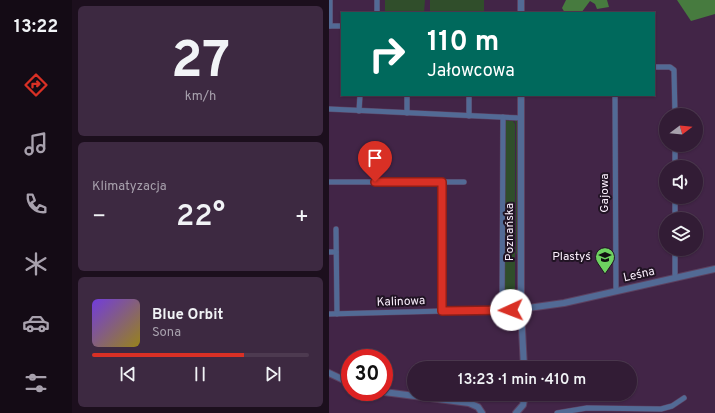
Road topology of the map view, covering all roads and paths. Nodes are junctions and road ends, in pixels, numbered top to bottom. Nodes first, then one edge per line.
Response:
1 (330, 0) edge
2 (377, 0) edge
3 (521, 0) edge
4 (377, 12) edge
5 (521, 12) edge
6 (329, 26) edge
7 (341, 26) edge
8 (655, 67) edge
9 (360, 96) edge
10 (407, 96) edge
11 (469, 96) edge
12 (521, 96) edge
13 (615, 96) edge
14 (675, 108) edge
15 (329, 109) edge
16 (359, 111) junction
17 (407, 113) junction
18 (469, 116) junction
19 (503, 117) junction
20 (521, 118) junction
21 (329, 182) edge
22 (442, 182) junction
23 (464, 182) dead end
24 (336, 229) dead end
25 (329, 252) edge
26 (336, 252) junction
27 (675, 256) edge
28 (715, 269) edge
29 (675, 278) junction
30 (616, 292) junction
31 (521, 309) junction
32 (502, 310) junction
33 (442, 311) junction
34 (329, 314) edge
35 (337, 314) junction
36 (524, 361) edge
37 (329, 373) edge
38 (341, 379) edge
39 (393, 393) edge
40 (684, 398) dead end
41 (524, 401) edge
42 (482, 413) edge
43 (517, 413) edge
44 (557, 413) edge

1 - 6 street
2 - 4 street
3 - 5 street
6 - 7 street
8 - 14 street
9 - 16 street
10 - 17 street
11 - 18 street
12 - 20 street, Poznańska
13 - 30 street, Gajowa
15 - 16 street
16 - 17 street
17 - 18 street
18 - 19 street
19 - 20 street
19 - 32 street, Poznańska
20 - 31 street, Poznańska
21 - 22 street
22 - 23 street
22 - 33 street
24 - 26 street
25 - 26 street
26 - 35 street
27 - 29 street
28 - 29 street, Leśna
29 - 30 street, Leśna
30 - 31 street, Leśna
31 - 32 street, Kalinowa
31 - 36 street, Poznańska
32 - 33 street, Kalinowa
33 - 35 street, Kalinowa
34 - 35 street, Kalinowa
37 - 38 street
39 - 42 street
40 - 44 street
41 - 43 street

